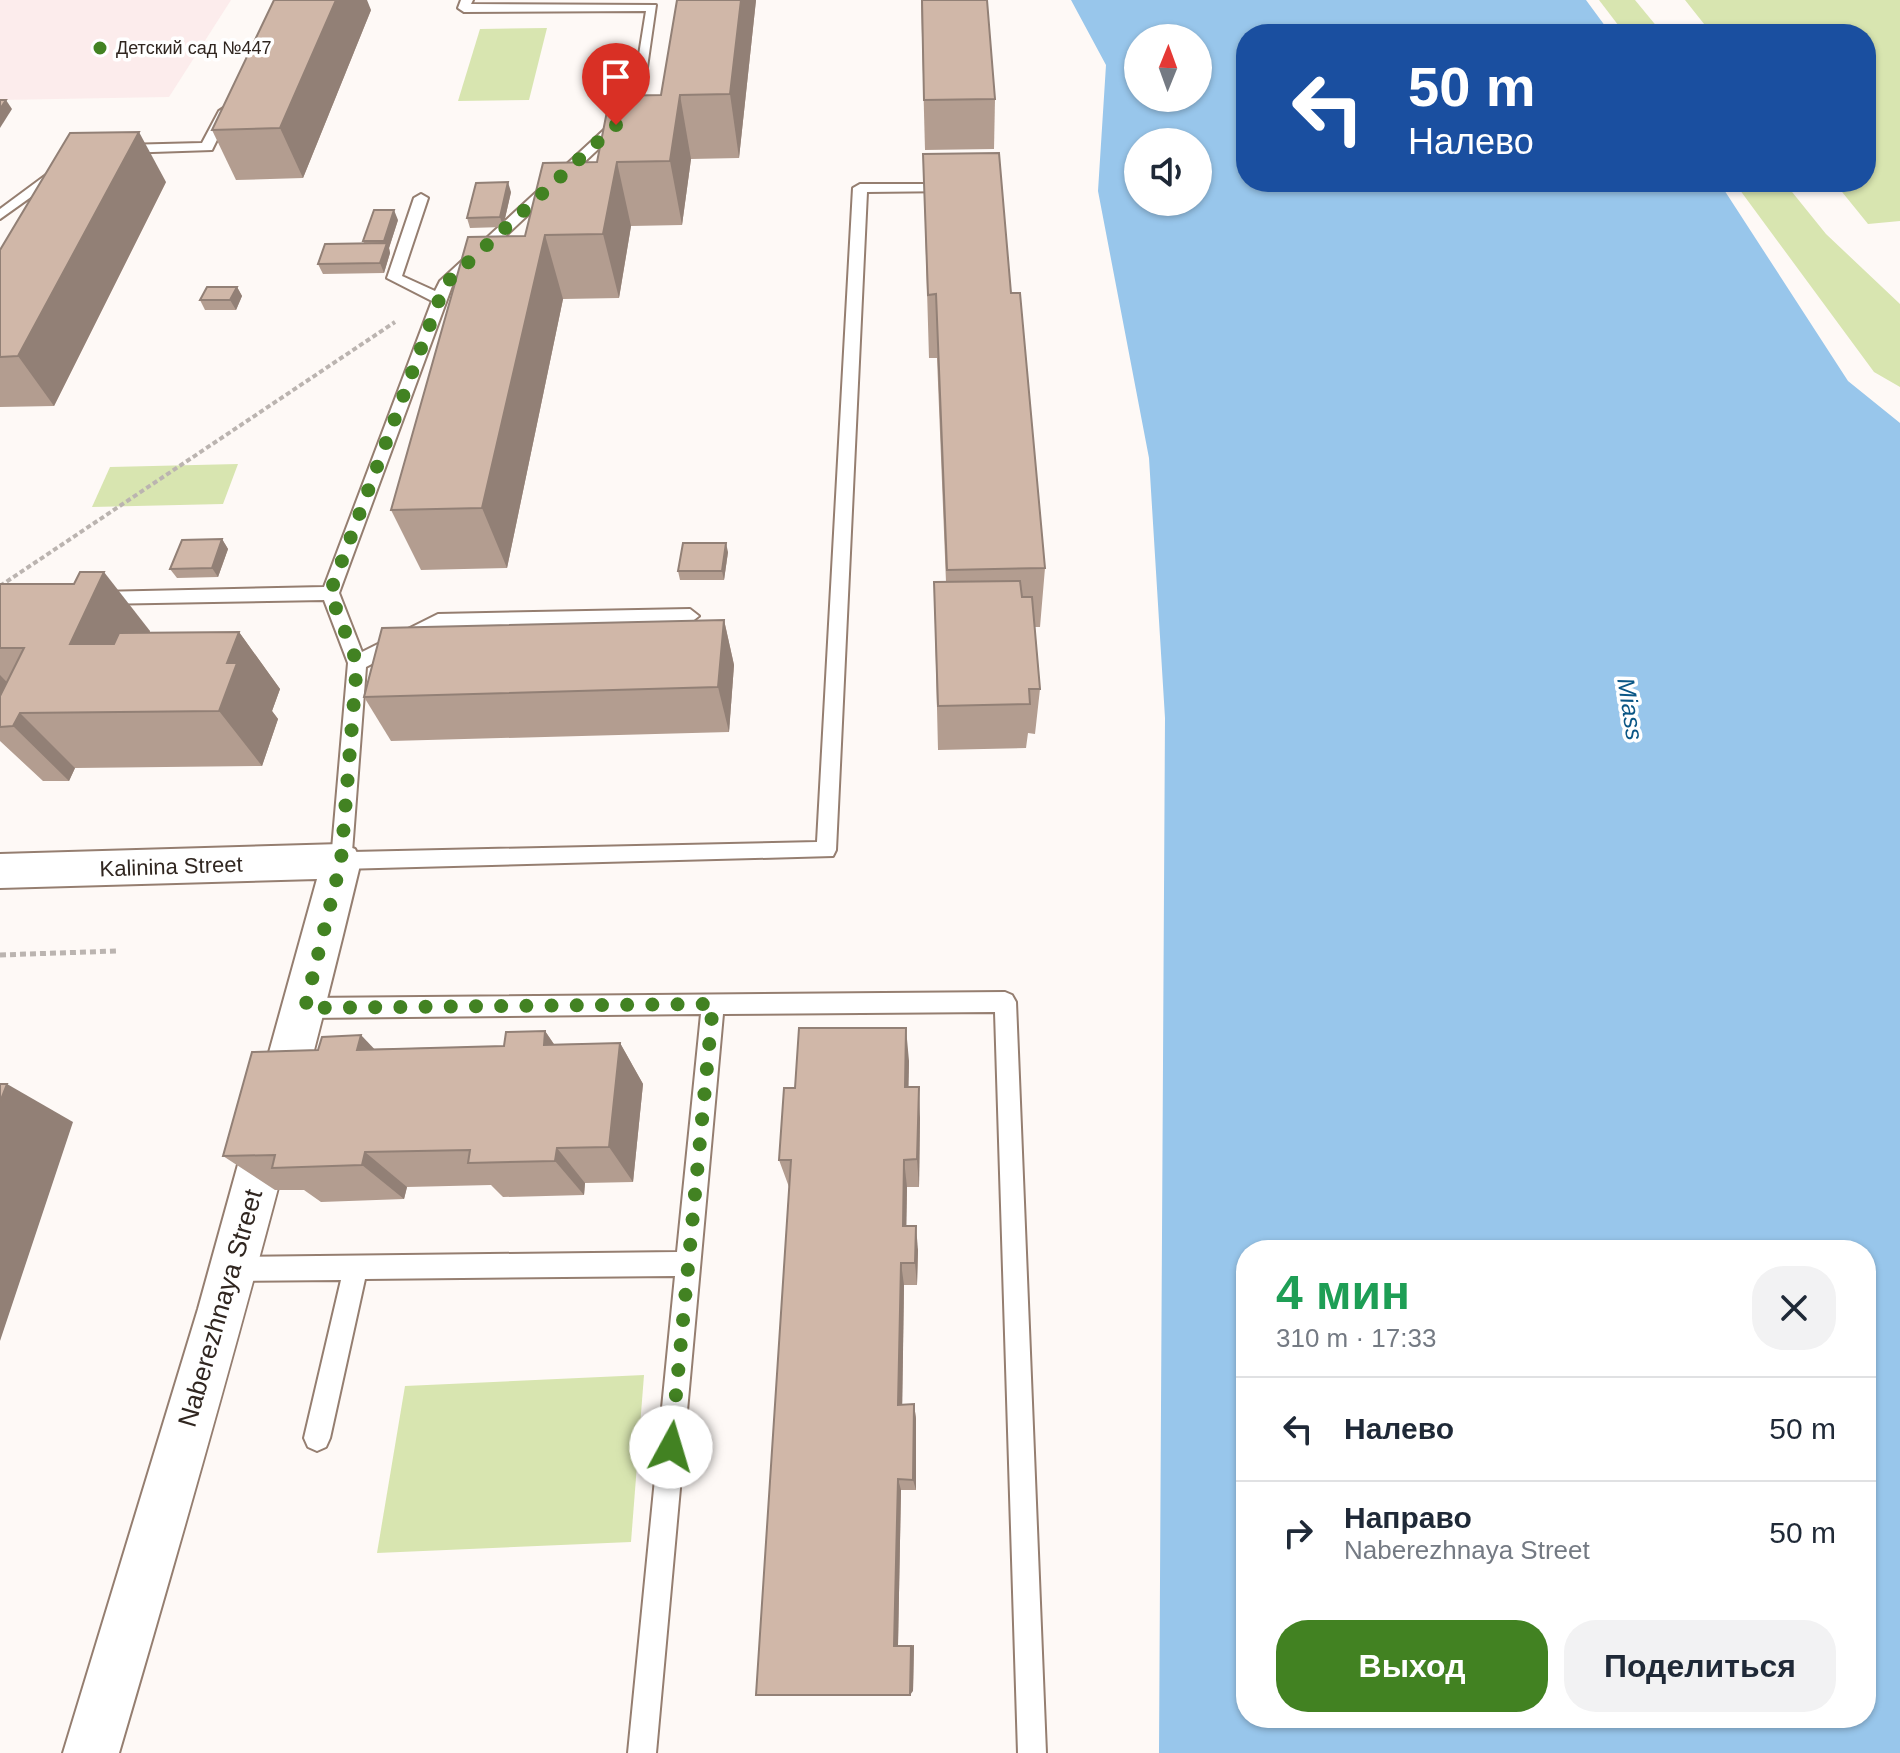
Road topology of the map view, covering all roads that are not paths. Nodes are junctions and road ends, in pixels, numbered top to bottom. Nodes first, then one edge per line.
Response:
1 (467, 0) edge
2 (233, 94) edge
3 (104, 150) edge
4 (76, 159) edge
5 (958, 188) edge
6 (421, 198) dead end
7 (0, 215) edge
8 (436, 297) junction
9 (330, 593) junction
10 (80, 599) edge
11 (690, 616) dead end
12 (357, 663) junction
13 (341, 861) junction
14 (0, 871) edge
15 (713, 1004) junction
16 (305, 1008) junction
17 (688, 1264) junction
18 (356, 1267) junction
19 (231, 1269) junction
20 (317, 1438) dead end
21 (91, 1753) edge
22 (642, 1753) edge
23 (1032, 1753) edge

1 - 8 lane
2 - 3 lane
4 - 7 lane
5 - 13 lane
6 - 8 lane
8 - 9 lane
9 - 10 lane
9 - 12 lane
11 - 12 lane
12 - 13 lane
13 - 14 street, Kalinina Street
13 - 16 street, Naberezhnaya Street
15 - 16 lane
15 - 17 lane
15 - 23 lane
16 - 19 street, Naberezhnaya Street
17 - 18 lane
17 - 22 lane
18 - 19 lane
18 - 20 lane
19 - 21 street, Naberezhnaya Street

